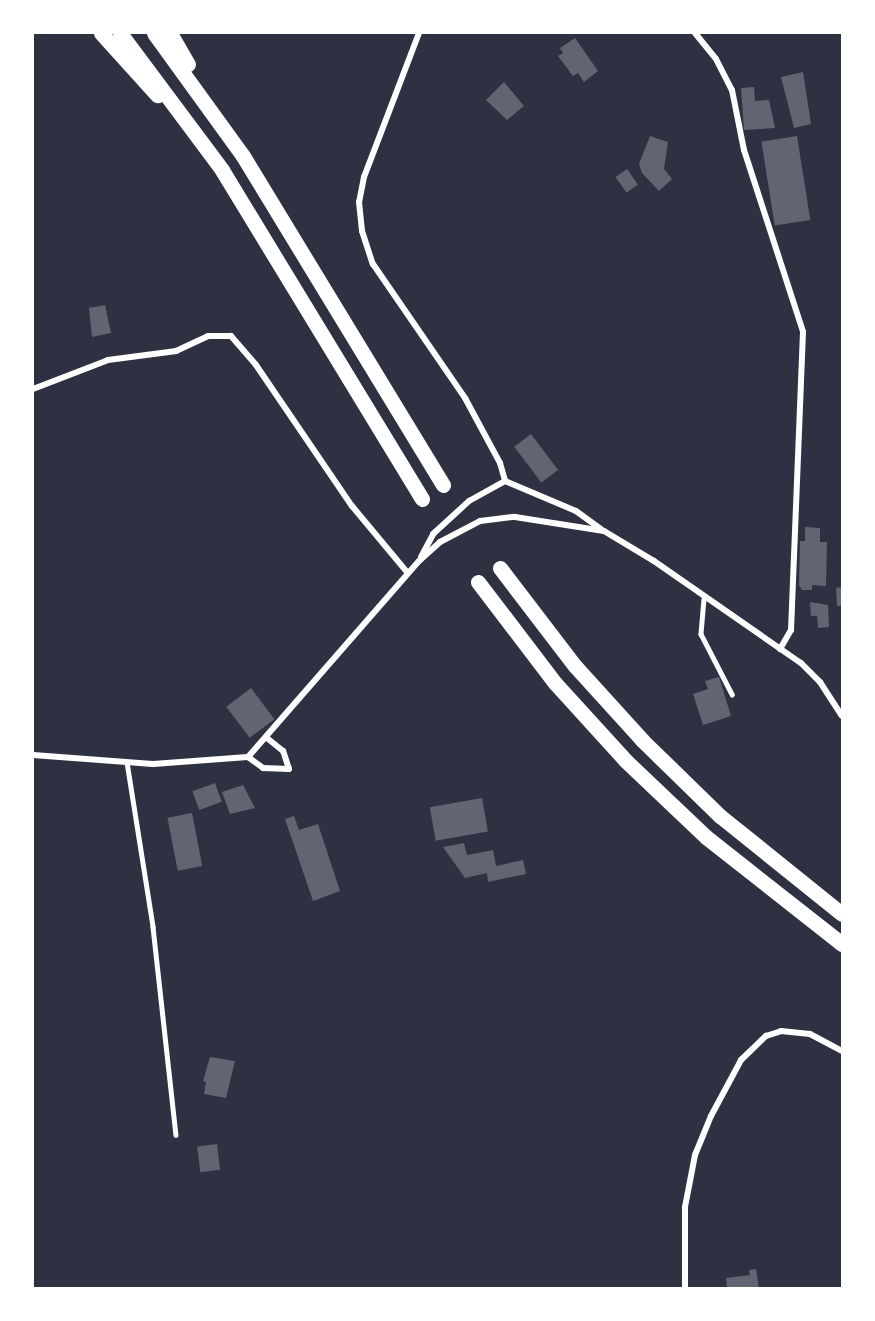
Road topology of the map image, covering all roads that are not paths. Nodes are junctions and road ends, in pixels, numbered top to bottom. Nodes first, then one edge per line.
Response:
1 (101, 33) edge
2 (120, 33) edge
3 (154, 33) edge
4 (170, 33) edge
5 (419, 33) edge
6 (695, 33) edge
7 (243, 156) junction
8 (222, 171) junction
9 (33, 389) edge
10 (505, 481) junction
11 (443, 484) dead end
12 (422, 499) dead end
13 (604, 531) junction
14 (419, 561) junction
15 (500, 568) dead end
16 (407, 572) junction
17 (478, 582) dead end
18 (704, 599) junction
19 (780, 649) junction
20 (732, 694) dead end
21 (842, 716) edge
22 (267, 738) junction
23 (33, 755) edge
24 (248, 757) junction
25 (127, 762) junction
26 (842, 914) edge
27 (842, 944) edge
28 (842, 1051) edge
29 (176, 1135) dead end
30 (685, 1288) edge

1 - 8 highway
2 - 8 highway
3 - 7 highway
4 - 7 highway
5 - 10 street
6 - 19 street
7 - 11 highway
8 - 12 highway
9 - 16 street
10 - 13 street
10 - 14 street
13 - 14 street
13 - 18 street
14 - 16 street
15 - 26 highway
16 - 22 street
17 - 27 highway
18 - 19 street
18 - 20 lane
19 - 21 street
22 - 24 street
22 - 24 street
23 - 25 street
24 - 25 street
25 - 29 lane
28 - 30 street

